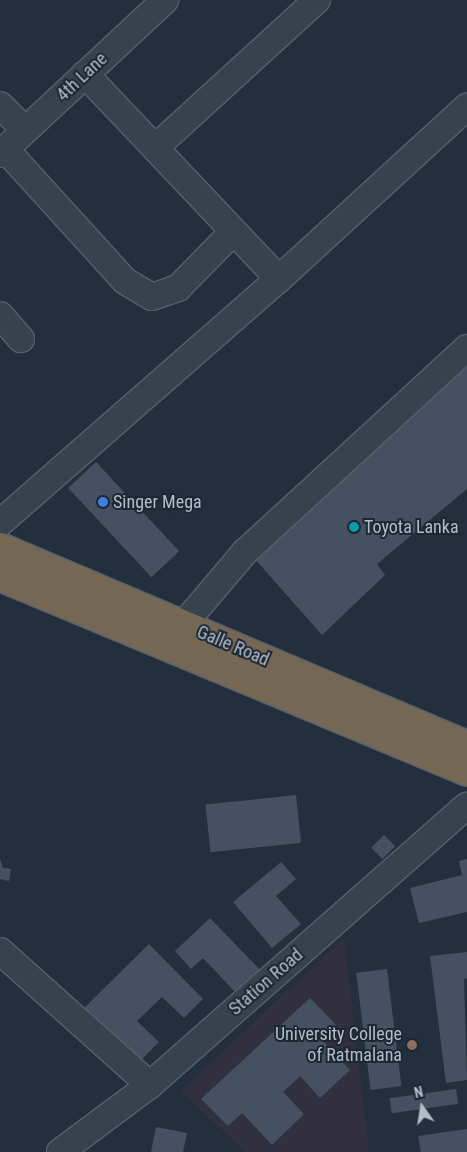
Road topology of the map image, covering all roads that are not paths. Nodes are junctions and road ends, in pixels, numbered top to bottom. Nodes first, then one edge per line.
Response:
1 (164, 0) edge
2 (317, 0) edge
3 (85, 74) junction
4 (0, 105) edge
5 (467, 107) edge
6 (25, 130) junction
7 (156, 147) junction
8 (3, 151) edge
9 (234, 232) junction
10 (279, 279) junction
11 (0, 315) edge
12 (20, 338) dead end
13 (467, 348) edge
14 (0, 523) edge
15 (0, 546) edge
16 (0, 576) edge
17 (183, 625) junction
18 (467, 744) edge
19 (467, 772) edge
20 (467, 806) edge
21 (0, 952) edge
22 (150, 1085) junction
23 (60, 1152) edge

1 - 3 street, 4th Lane
2 - 7 street
3 - 6 street, 4th Lane
3 - 7 street
4 - 6 street
5 - 10 street
6 - 8 street, 4th Lane
7 - 9 street
8 - 9 street
9 - 10 street
10 - 14 street
11 - 12 street
13 - 17 street
15 - 17 highway, Galle Road
16 - 19 highway, Galle Road
17 - 18 highway, Galle Road
20 - 22 street, Station Road
21 - 22 street
22 - 23 street, Station Road

